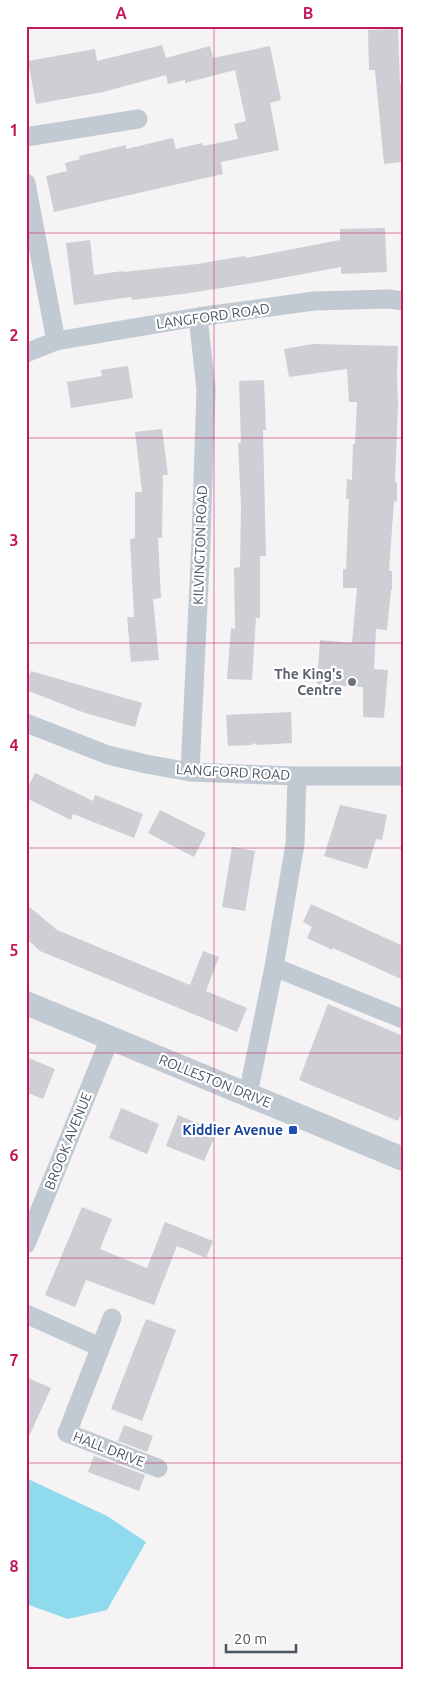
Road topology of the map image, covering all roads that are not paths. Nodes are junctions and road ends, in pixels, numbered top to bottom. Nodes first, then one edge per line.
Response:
1 (138, 119) dead end
2 (26, 137) edge
3 (26, 183) edge
4 (403, 301) edge
5 (198, 317) junction
6 (56, 341) junction
7 (26, 354) edge
8 (26, 723) edge
9 (190, 772) junction
10 (298, 776) junction
11 (403, 776) edge
12 (274, 967) junction
13 (26, 1003) edge
14 (403, 1019) edge
15 (110, 1038) junction
16 (248, 1094) junction
17 (403, 1159) edge
18 (26, 1244) edge
19 (26, 1314) edge
20 (112, 1318) dead end
21 (100, 1347) junction
22 (158, 1468) dead end

1 - 2 street
3 - 6 street
4 - 5 street, LANGFORD ROAD
5 - 6 street, LANGFORD ROAD
5 - 9 street, KILVINGTON ROAD
6 - 7 street, LANGFORD ROAD
8 - 9 street, LANGFORD ROAD
9 - 10 street, LANGFORD ROAD
10 - 11 street, LANGFORD ROAD
10 - 12 street
12 - 14 street
12 - 16 street
13 - 15 street, ROLLESTON DRIVE
15 - 16 street, ROLLESTON DRIVE
15 - 18 street, BROOK AVENUE
16 - 17 street, ROLLESTON DRIVE
19 - 21 street
20 - 21 street
21 - 22 street, HALL DRIVE

